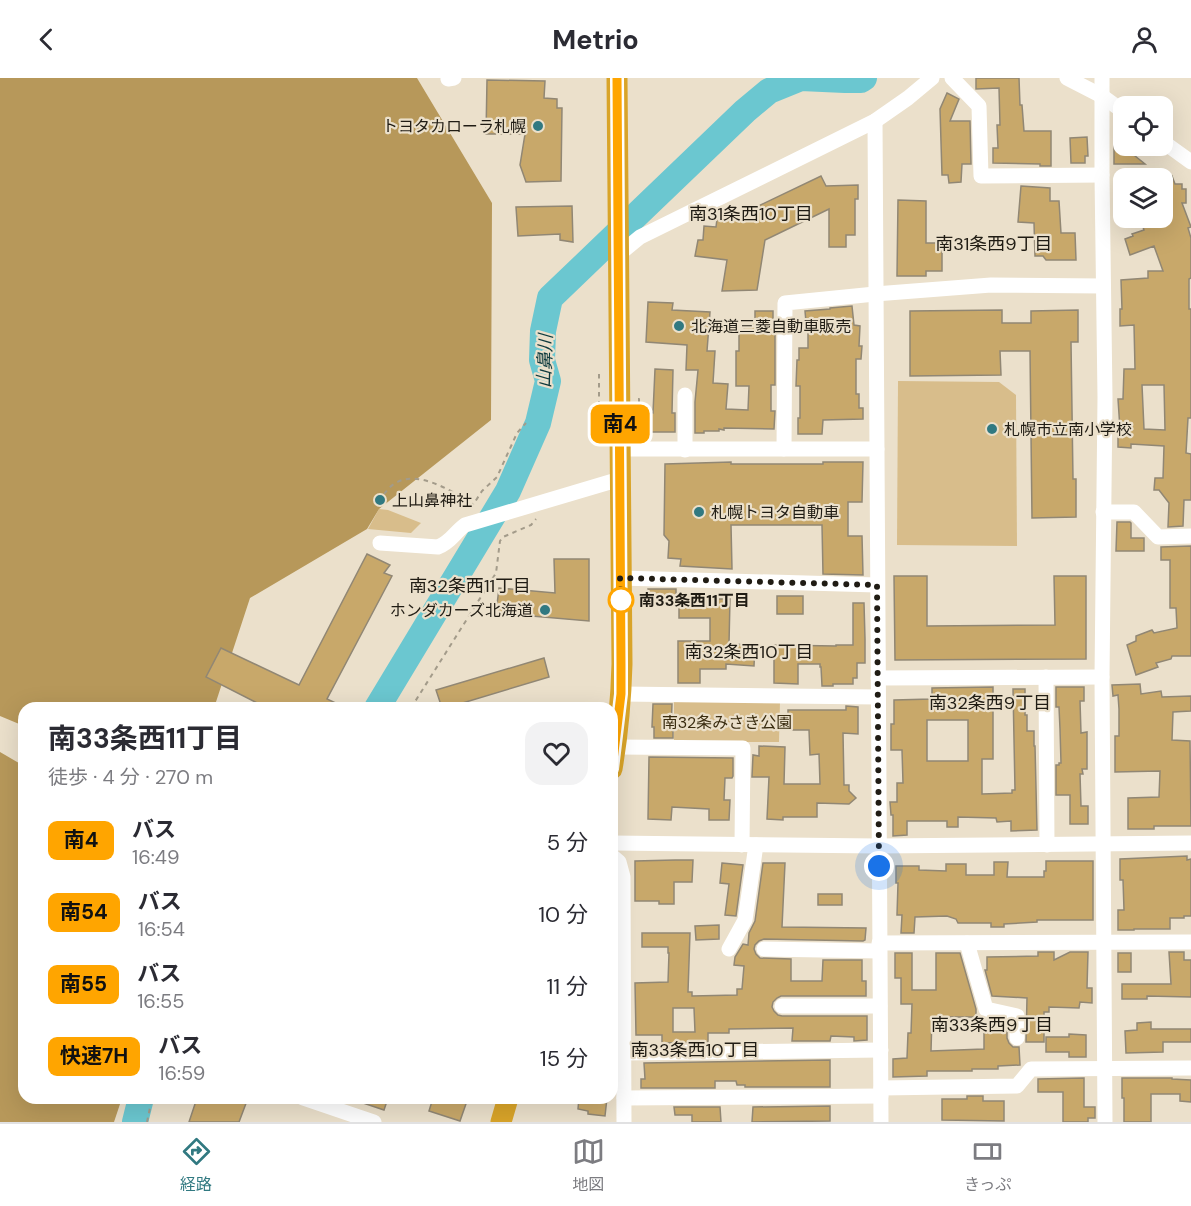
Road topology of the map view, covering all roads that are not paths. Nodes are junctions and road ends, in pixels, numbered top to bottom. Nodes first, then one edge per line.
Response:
1 (617, 78) edge
2 (932, 78) edge
3 (952, 78) edge
4 (1067, 78) edge
5 (1102, 78) edge
6 (1102, 96) junction
7 (1113, 104) edge
8 (875, 122) junction
9 (1173, 149) edge
10 (1191, 162) edge
11 (1101, 175) junction
12 (618, 252) junction
13 (1103, 286) junction
14 (875, 294) junction
15 (685, 395) dead end
16 (620, 449) junction
17 (784, 449) junction
18 (877, 449) junction
19 (685, 450) junction
20 (620, 479) junction
21 (1103, 512) junction
22 (1191, 536) edge
23 (380, 543) dead end
24 (620, 578) junction
25 (877, 585) junction
26 (1046, 677) junction
27 (1102, 677) junction
28 (878, 678) junction
29 (621, 694) junction
30 (878, 697) junction
31 (618, 726) edge
32 (618, 747) edge
33 (618, 843) edge
34 (1191, 843) edge
35 (1103, 844) junction
36 (749, 845) junction
37 (1047, 845) junction
38 (878, 846) junction
39 (618, 861) edge
40 (1104, 942) junction
41 (1191, 942) edge
42 (967, 943) junction
43 (879, 947) junction
44 (764, 948) dead end
45 (729, 949) dead end
46 (782, 1006) dead end
47 (880, 1006) junction
48 (1017, 1038) dead end
49 (881, 1050) junction
50 (624, 1053) junction
51 (1105, 1068) junction
52 (1191, 1068) edge
53 (881, 1092) junction
54 (624, 1098) junction
55 (321, 1104) edge
56 (506, 1104) edge
57 (374, 1122) edge
58 (501, 1122) edge
59 (624, 1122) edge
60 (881, 1122) edge
61 (1105, 1122) edge

1 - 12 highway
2 - 8 street
3 - 11 street
4 - 6 street
5 - 6 street
6 - 7 street
6 - 11 street
8 - 12 street
8 - 14 street
9 - 10 street
11 - 13 street
12 - 16 highway
13 - 14 street
13 - 21 street
14 - 17 street
14 - 18 street
15 - 19 street
16 - 19 street
16 - 20 highway
17 - 18 street
17 - 19 street
18 - 25 street
20 - 23 street
20 - 24 highway
21 - 22 street
21 - 27 street
24 - 25 street
24 - 29 highway
25 - 28 street
26 - 27 street
26 - 28 street
26 - 37 street
27 - 35 street
28 - 30 street
29 - 30 street
29 - 31 highway
30 - 38 street
32 - 36 street
33 - 36 street
34 - 35 street
35 - 37 street
35 - 40 street
36 - 38 street
36 - 45 street
37 - 38 street
38 - 43 street
39 - 50 street
40 - 41 street
40 - 42 street
40 - 51 street
42 - 43 street
42 - 48 street
43 - 44 street
43 - 47 street
46 - 47 street
47 - 49 street
49 - 50 street
49 - 53 street
50 - 54 street
51 - 52 street
51 - 53 street
51 - 61 street
53 - 54 street
53 - 60 street
54 - 59 street
55 - 57 street
56 - 58 highway

